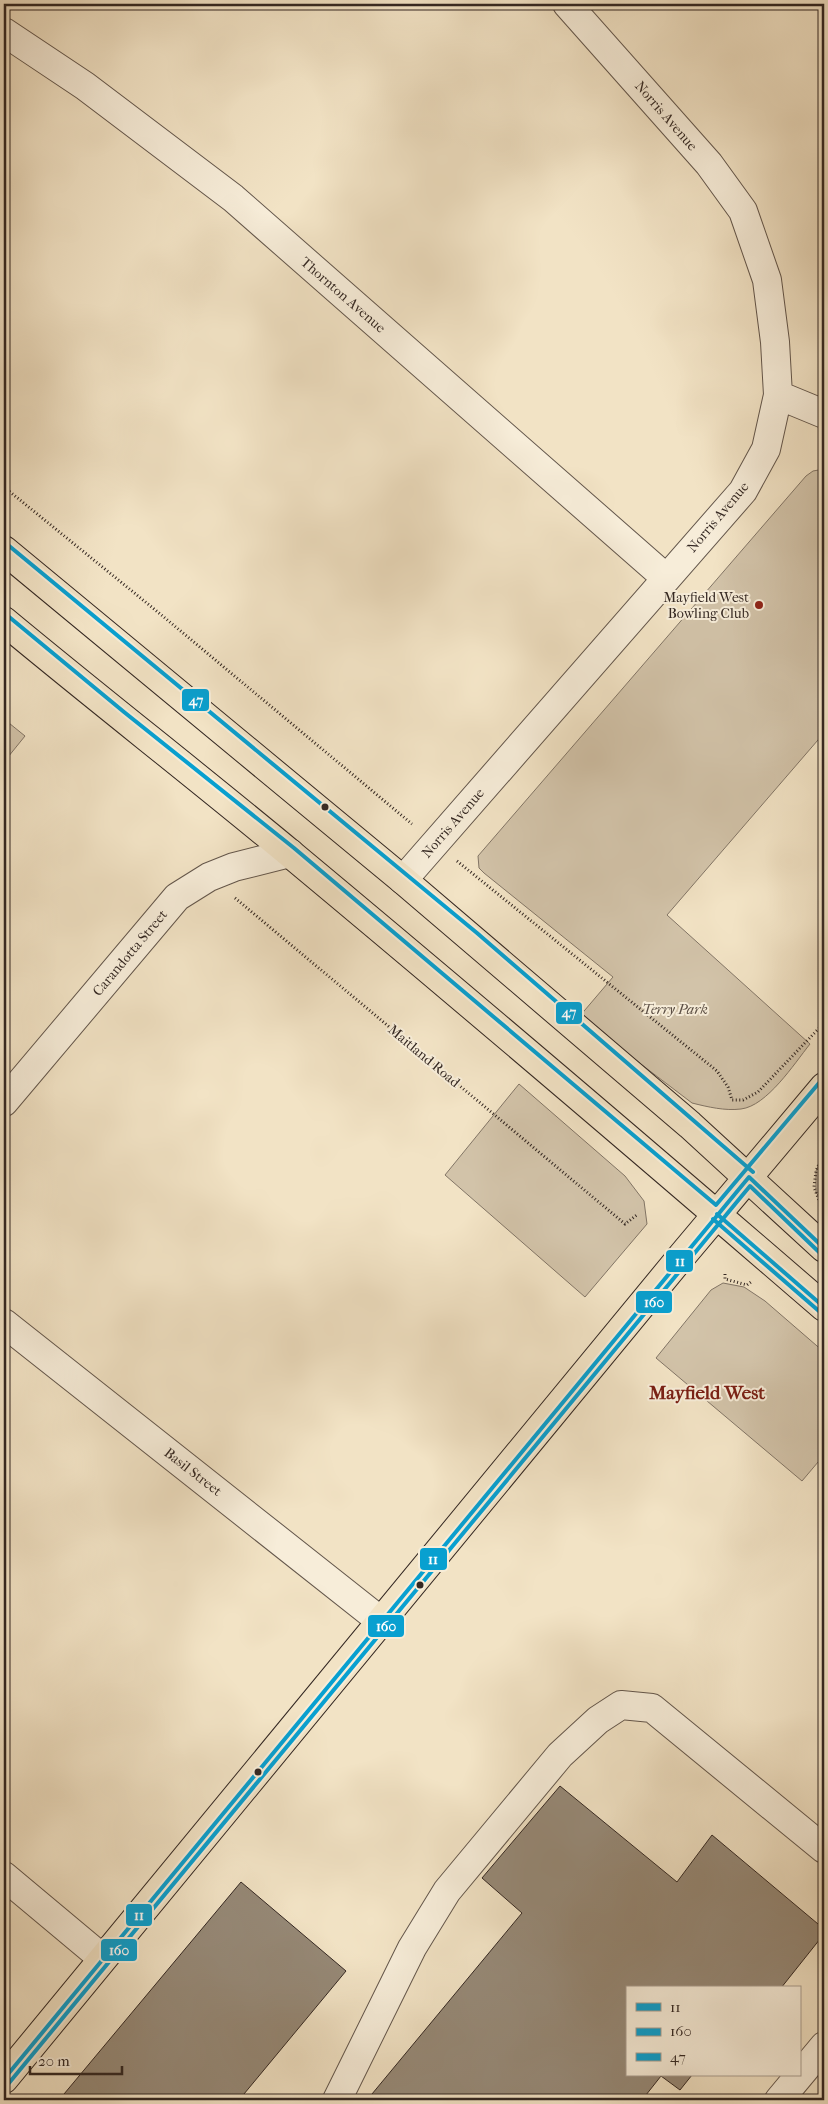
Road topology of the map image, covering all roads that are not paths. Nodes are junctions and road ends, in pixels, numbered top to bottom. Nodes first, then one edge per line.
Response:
1 (567, 4) edge
2 (4, 32) edge
3 (778, 395) junction
4 (824, 414) edge
5 (4, 550) edge
6 (666, 578) junction
7 (4, 621) edge
8 (290, 853) junction
9 (403, 880) junction
10 (824, 1087) edge
11 (4, 1102) edge
12 (749, 1177) junction
13 (717, 1214) junction
14 (824, 1248) edge
15 (824, 1307) edge
16 (4, 1323) edge
17 (382, 1622) junction
18 (824, 1848) edge
19 (4, 1876) edge
20 (102, 1958) junction
21 (824, 2046) edge
22 (800, 2075) edge
23 (799, 2076) edge
24 (4, 2079) edge
25 (337, 2100) edge
26 (779, 2100) edge

1 - 3 street, Norris Avenue
2 - 6 street, Thornton Avenue
3 - 4 street
3 - 6 street, Norris Avenue
5 - 9 main road
6 - 9 street, Norris Avenue
7 - 8 main road
8 - 11 street, Carandotta Street
8 - 13 main road
9 - 12 main road
10 - 12 main road
12 - 13 main road
12 - 14 main road
13 - 15 main road
13 - 17 main road
16 - 17 street, Basil Street
17 - 20 main road
18 - 25 street
19 - 20 street
20 - 24 main road
21 - 22 street
23 - 26 street

